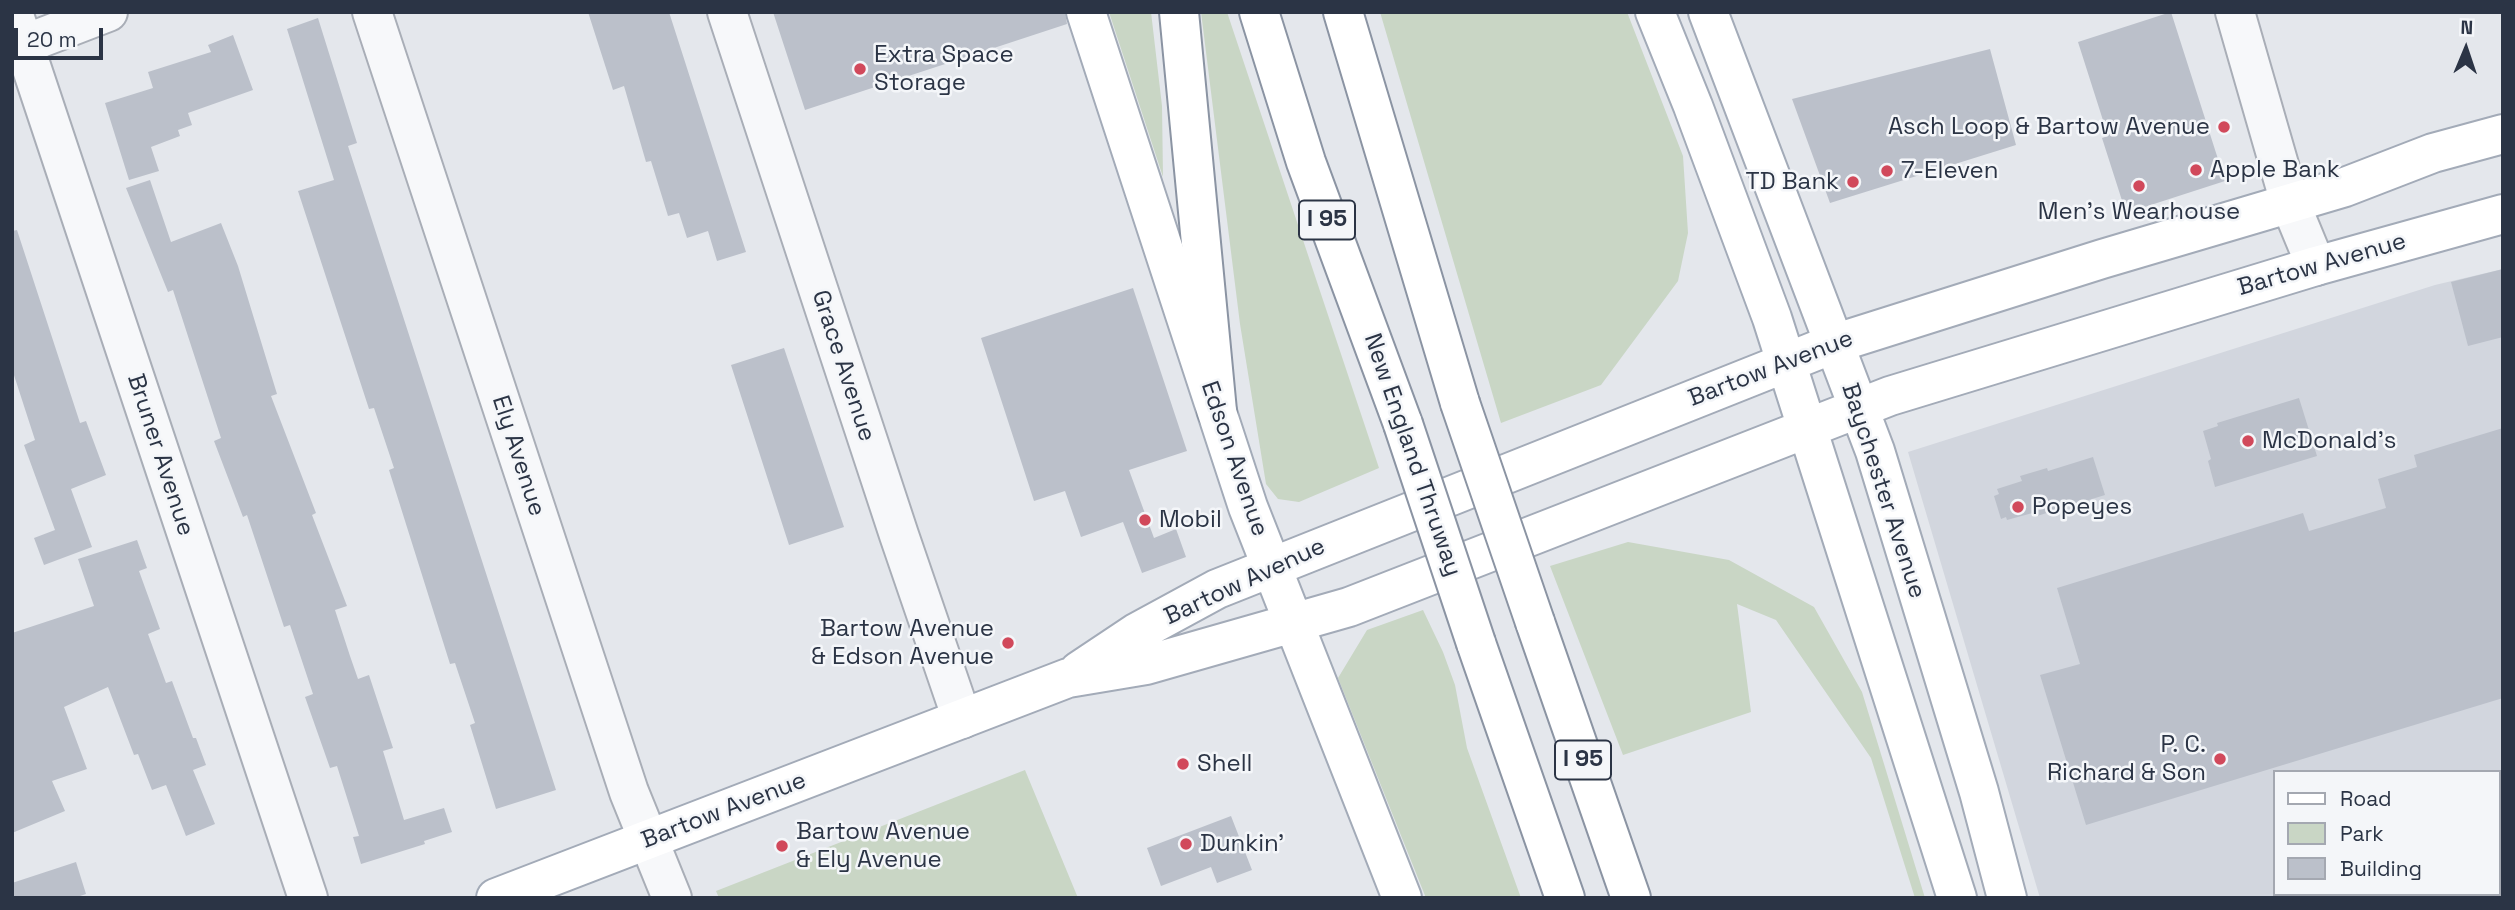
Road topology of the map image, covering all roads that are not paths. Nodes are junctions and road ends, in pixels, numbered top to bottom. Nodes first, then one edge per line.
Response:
1 (108, 12) edge
2 (372, 12) edge
3 (727, 12) edge
4 (1086, 12) edge
5 (1179, 12) edge
6 (1259, 12) edge
7 (1343, 12) edge
8 (1655, 12) edge
9 (1708, 12) edge
10 (2235, 12) edge
11 (16, 35) edge
12 (2503, 134) edge
13 (2290, 202) junction
14 (2503, 214) edge
15 (2316, 266) junction
16 (1833, 344) junction
17 (1786, 362) junction
18 (1858, 408) junction
19 (1217, 411) junction
20 (1807, 428) junction
21 (1272, 565) junction
22 (1294, 623) junction
23 (1068, 678) junction
24 (962, 719) junction
25 (649, 840) junction
26 (308, 898) edge
27 (496, 898) edge
28 (672, 898) edge
29 (1402, 898) edge
30 (1565, 898) edge
31 (1631, 898) edge
32 (1956, 898) edge
33 (2007, 898) edge

1 - 11 street
2 - 25 street, Ely Avenue
3 - 24 street, Grace Avenue
4 - 19 main road, Edson Avenue
5 - 19 main road
6 - 30 main road, New England Thruway / I 95, bridge
7 - 31 main road, I 95, bridge
8 - 17 main road
9 - 16 main road, Baychester Avenue
10 - 13 street
11 - 26 street, Bruner Avenue
12 - 13 main road, Bartow Avenue
13 - 15 street
13 - 16 main road, Bartow Avenue
14 - 15 main road, Bartow Avenue
15 - 18 main road, Bartow Avenue
16 - 17 main road, Bartow Avenue
16 - 18 main road, Baychester Avenue
17 - 20 main road
17 - 21 main road, Bartow Avenue
18 - 20 main road, Bartow Avenue
18 - 33 main road, Baychester Avenue
19 - 21 main road, Edson Avenue
20 - 22 main road, Bartow Avenue
20 - 32 main road
21 - 22 main road, Edson Avenue
21 - 23 main road, Bartow Avenue
22 - 23 main road, Bartow Avenue
22 - 29 main road, Edson Avenue
23 - 24 main road, Bartow Avenue
24 - 25 main road, Bartow Avenue
25 - 27 main road, Bartow Avenue
25 - 28 street, Ely Avenue

